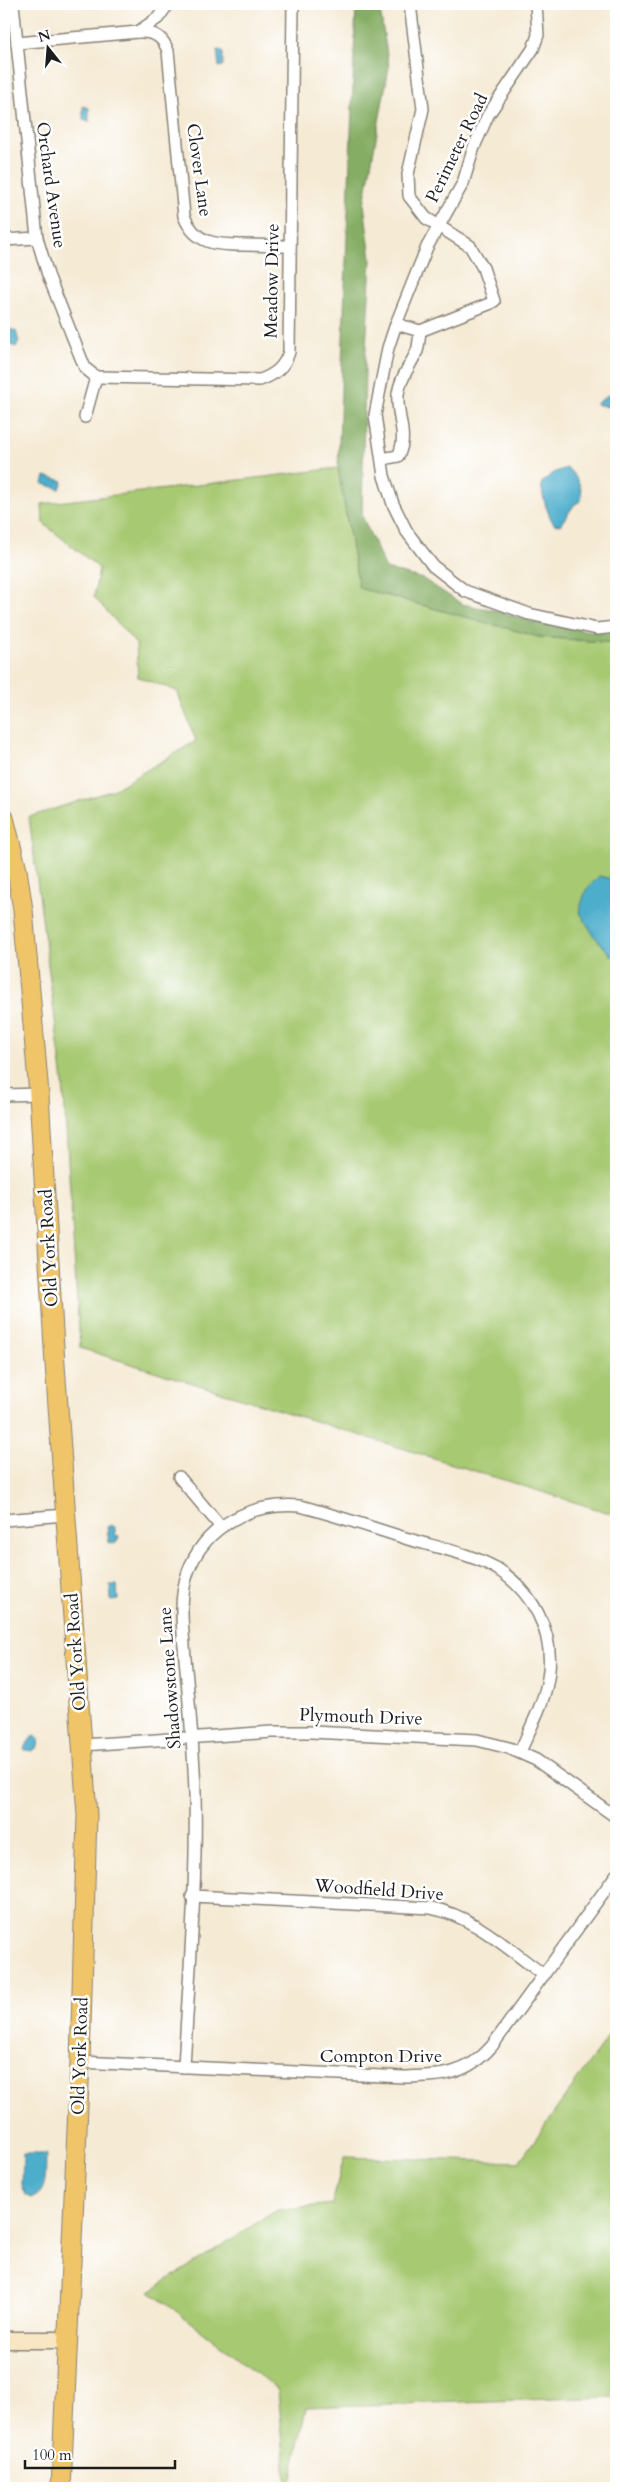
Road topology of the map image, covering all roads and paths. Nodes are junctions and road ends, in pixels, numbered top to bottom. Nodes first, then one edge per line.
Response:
1 (13, 4) edge
2 (168, 4) edge
3 (293, 4) edge
4 (410, 4) edge
5 (536, 4) edge
6 (138, 32) junction
7 (17, 43) junction
8 (438, 227) junction
9 (37, 238) junction
10 (4, 240) edge
11 (290, 246) junction
12 (396, 324) junction
13 (420, 331) junction
14 (96, 377) junction
15 (85, 416) dead end
16 (382, 459) junction
17 (616, 627) edge
18 (4, 818) edge
19 (39, 1094) junction
20 (4, 1096) edge
21 (179, 1477) dead end
22 (65, 1515) junction
23 (4, 1520) edge
24 (221, 1527) junction
25 (191, 1737) junction
26 (83, 1745) junction
27 (520, 1752) junction
28 (616, 1817) edge
29 (616, 1875) edge
30 (192, 1896) junction
31 (544, 1975) junction
32 (80, 2062) junction
33 (184, 2067) junction
34 (4, 2340) edge
35 (68, 2340) junction
36 (61, 2488) edge

1 - 7 street, Orchard Avenue
2 - 6 street
3 - 11 street, Meadow Drive
4 - 8 street, Perimeter Road
5 - 8 street, Perimeter Road
6 - 7 street
6 - 11 street, Clover Lane
7 - 9 street, Orchard Avenue
8 - 12 street, Perimeter Road
8 - 13 street, Perimeter Road
9 - 10 street
9 - 14 street, Orchard Avenue
11 - 14 street, Meadow Drive
12 - 13 street
12 - 16 street, Perimeter Road
13 - 16 street
14 - 15 street
16 - 17 street, Perimeter Road
18 - 19 main road, Old York Road
19 - 20 street
19 - 22 main road, Old York Road
21 - 24 street
22 - 23 street
22 - 26 main road, Old York Road
24 - 25 street, Shadowstone Lane
24 - 27 street, Shadowstone Lane
25 - 26 street, Plymouth Drive
25 - 27 street, Plymouth Drive
25 - 30 street, Shadowstone Lane
26 - 32 main road, Old York Road
27 - 28 street, Plymouth Drive
29 - 31 street, Compton Drive
30 - 31 street, Woodfield Drive
30 - 33 street, Shadowstone Lane
31 - 33 street, Compton Drive
32 - 33 street, Compton Drive
32 - 35 main road, Old York Road
34 - 35 street
35 - 36 main road, Old York Road

